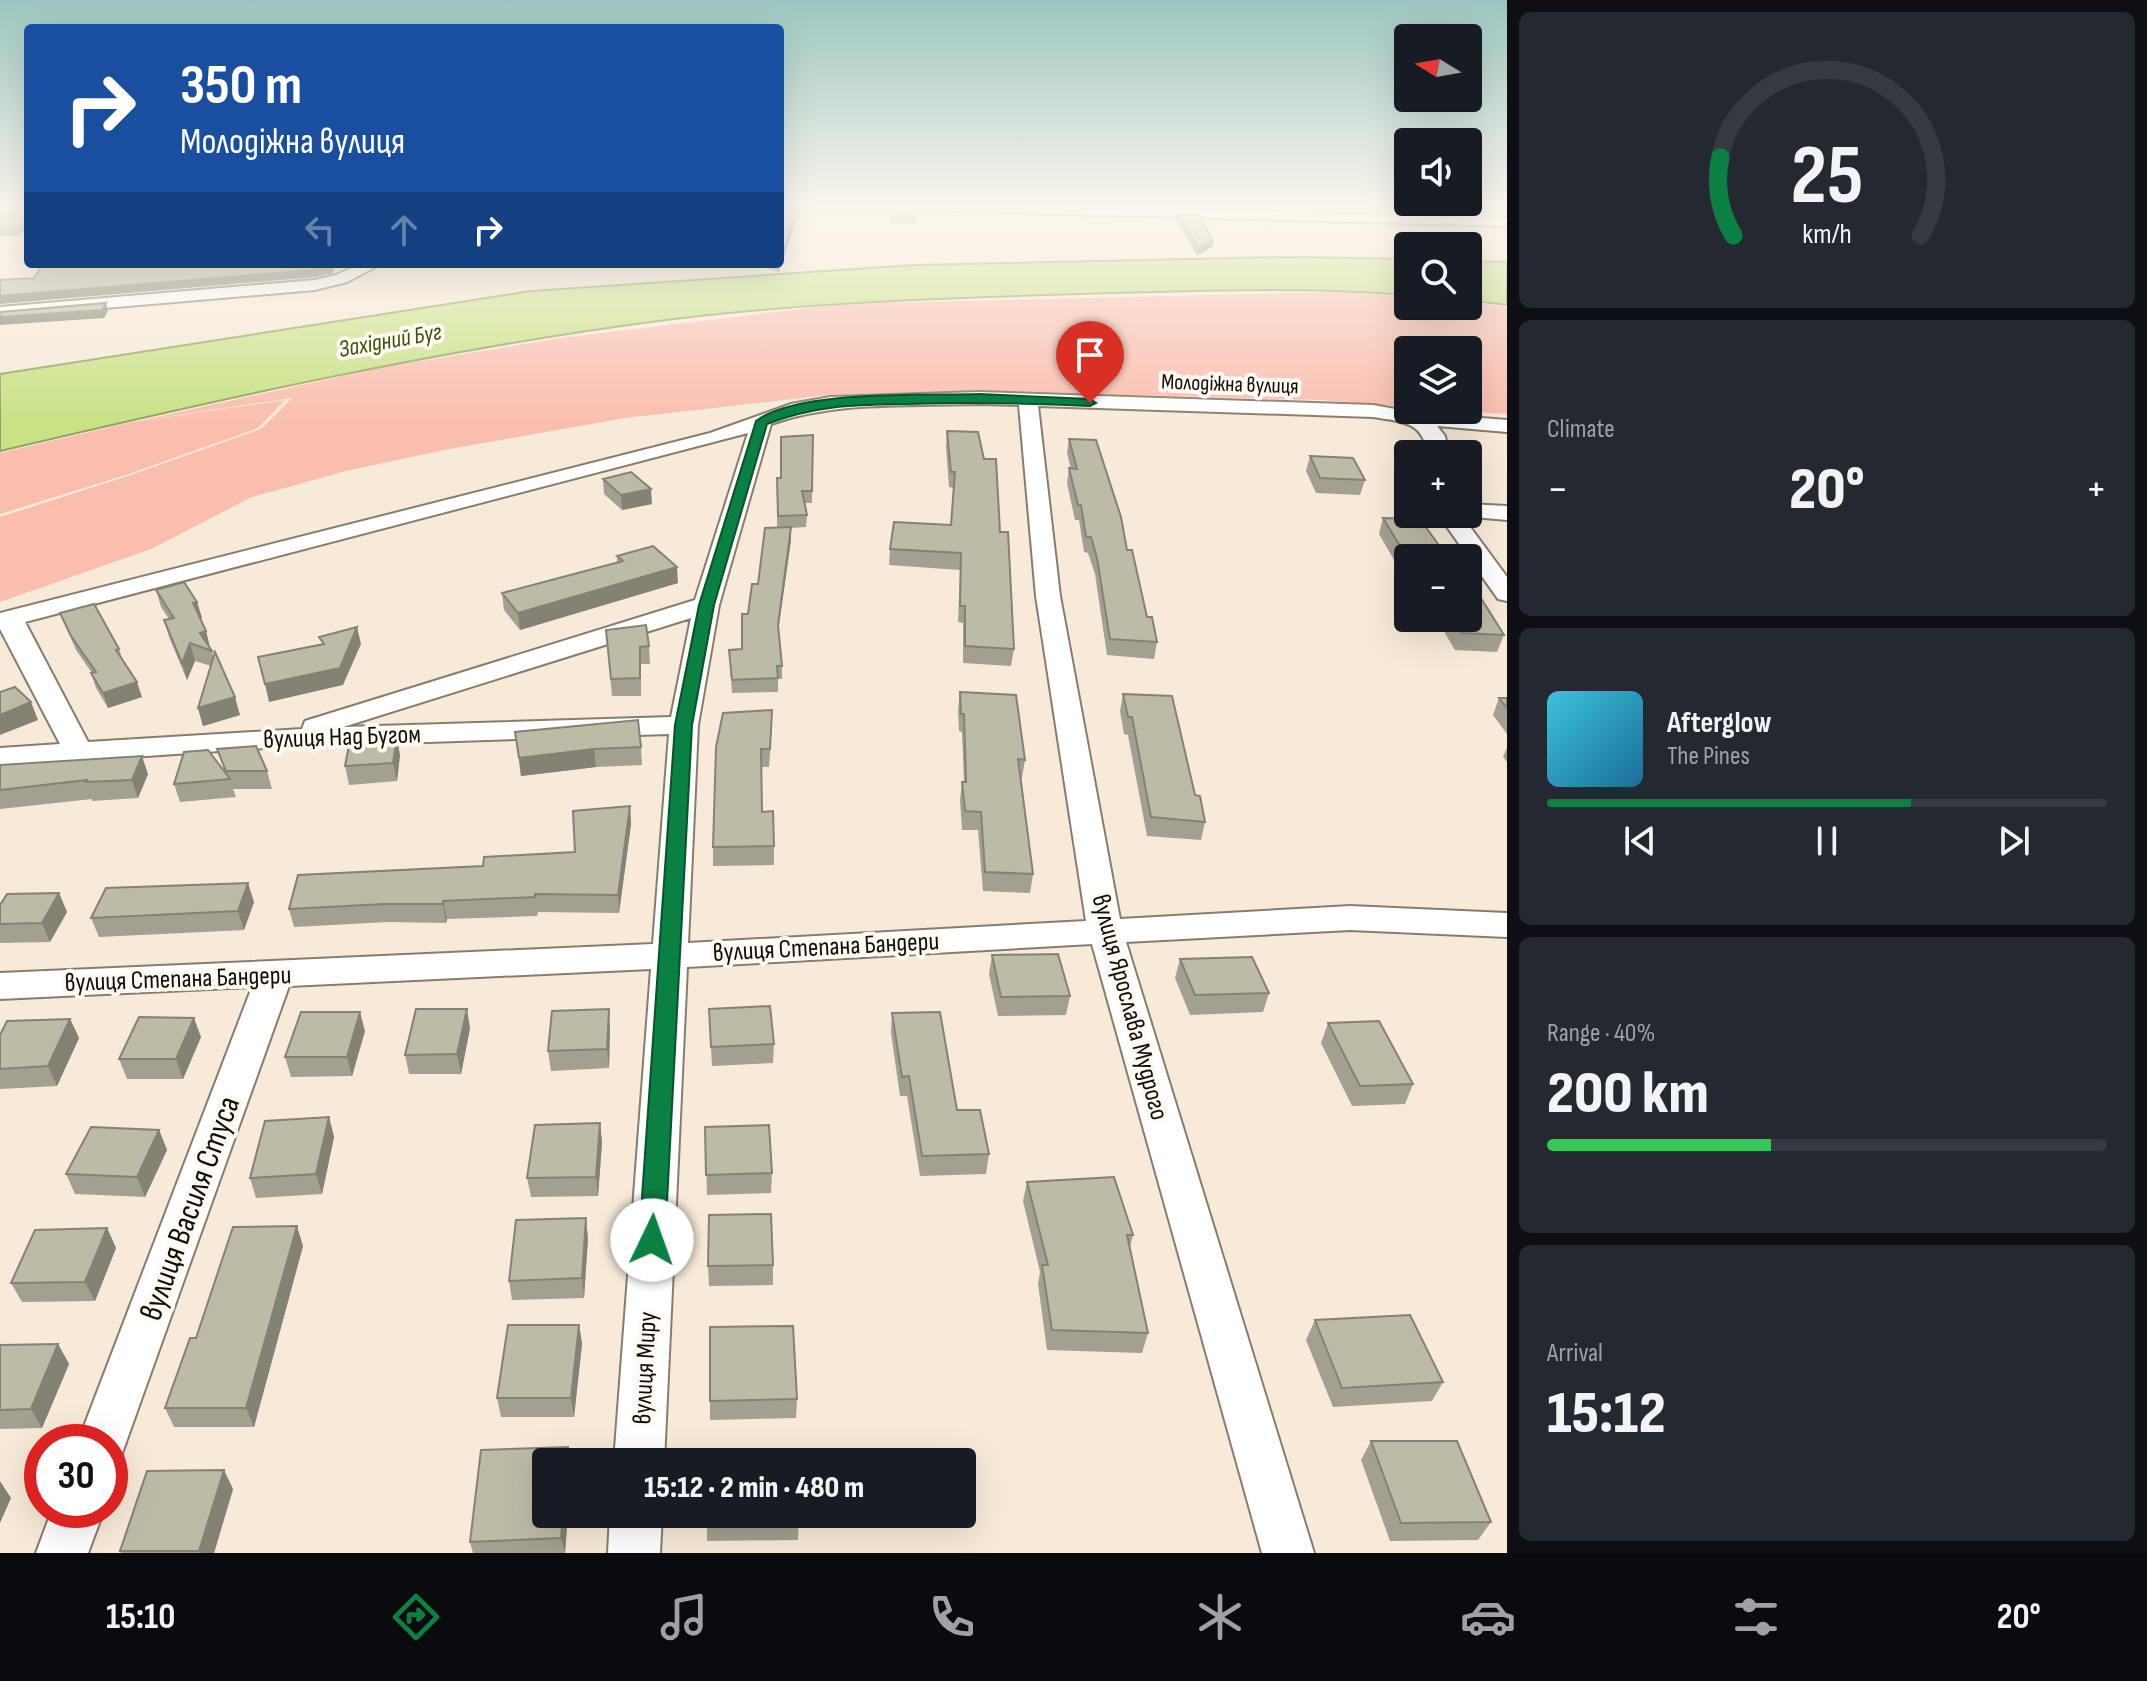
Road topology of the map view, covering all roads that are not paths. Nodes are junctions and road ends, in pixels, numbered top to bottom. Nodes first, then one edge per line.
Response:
1 (344, 277) edge
2 (0, 312) edge
3 (1028, 401) junction
4 (1394, 415) edge
5 (762, 421) junction
6 (1423, 424) edge
7 (1482, 424) edge
8 (1507, 426) edge
9 (1436, 440) edge
10 (1482, 512) edge
11 (1507, 513) edge
12 (1459, 528) edge
13 (1507, 594) edge
14 (706, 605) junction
15 (5, 620) edge
16 (684, 725) junction
17 (279, 738) junction
18 (79, 753) junction
19 (0, 757) edge
20 (1507, 925) edge
21 (1105, 930) junction
22 (668, 956) junction
23 (275, 975) junction
24 (0, 986) edge
25 (110, 1424) edge
26 (640, 1448) edge
27 (71, 1528) edge
28 (635, 1528) edge
29 (62, 1553) edge
30 (634, 1553) edge
31 (1288, 1553) edge

1 - 2 street
3 - 4 street, Молодіжна вулиця
3 - 5 street, Молодіжна вулиця
3 - 21 street, вулиця Ярослава Мудрого
5 - 14 street, вулиця Миру
5 - 15 street, Молодіжна вулиця
6 - 9 street
7 - 8 street, Молодіжна вулиця
10 - 11 street
12 - 13 street
14 - 16 street, вулиця Миру
14 - 17 street
15 - 18 street
16 - 17 street, вулиця Над Бугом
16 - 22 street, вулиця Миру
17 - 18 street, вулиця Над Бугом
18 - 19 street, вулиця Над Бугом
20 - 21 street, вулиця Степана Бандери
21 - 22 street, вулиця Степана Бандери
21 - 31 street, вулиця Ярослава Мудрого
22 - 23 street, вулиця Степана Бандери
22 - 26 street, вулиця Миру
23 - 24 street, вулиця Степана Бандери
23 - 25 street, вулиця Василя Стуса
27 - 29 street
28 - 30 street

